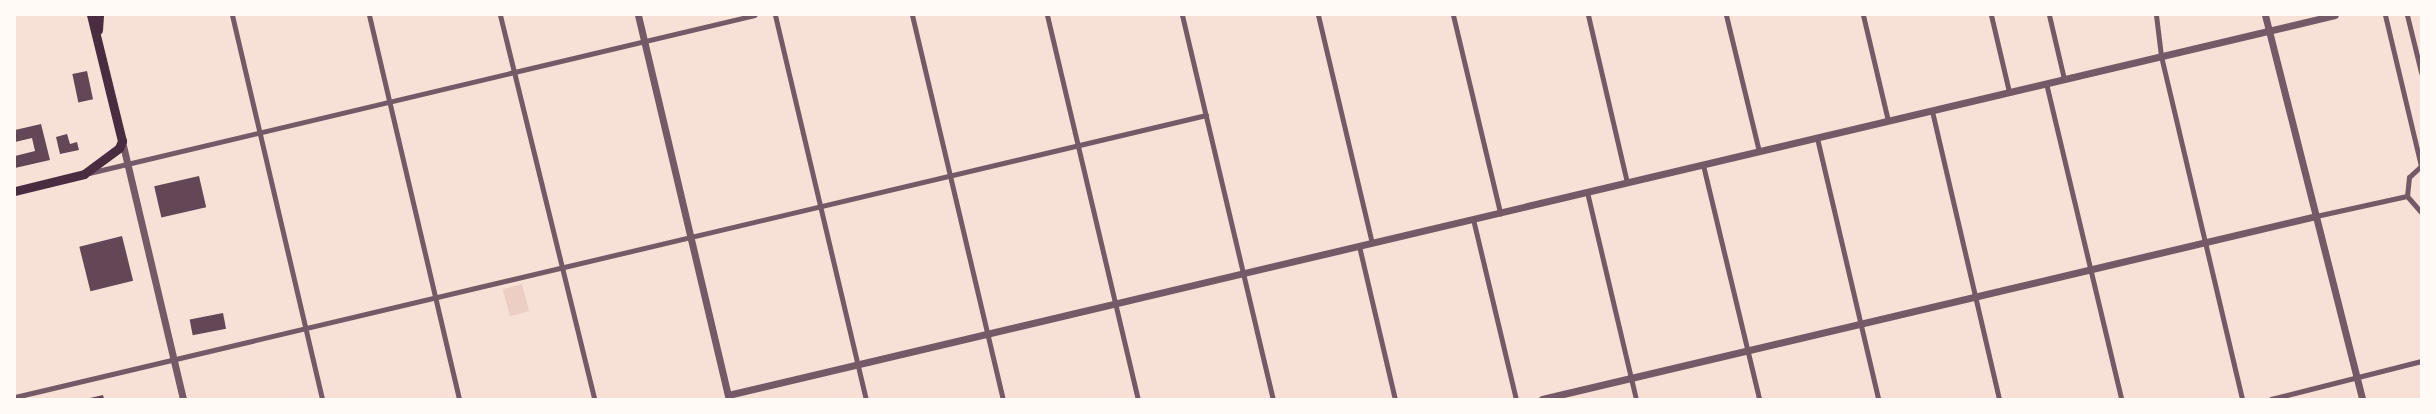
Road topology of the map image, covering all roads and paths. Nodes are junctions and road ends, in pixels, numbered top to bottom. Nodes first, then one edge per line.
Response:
1 (91, 15) edge
2 (99, 15) edge
3 (232, 15) edge
4 (368, 15) edge
5 (500, 15) edge
6 (638, 15) edge
7 (755, 15) edge
8 (775, 15) edge
9 (912, 15) edge
10 (1047, 15) edge
11 (1182, 15) edge
12 (1318, 15) edge
13 (1453, 15) edge
14 (1588, 15) edge
15 (1726, 15) edge
16 (1863, 15) edge
17 (1991, 15) edge
18 (2049, 15) edge
19 (2156, 15) edge
20 (2265, 15) edge
21 (2335, 15) edge
22 (2385, 15) edge
23 (2407, 15) edge
24 (2269, 31) junction
25 (644, 41) junction
26 (99, 45) junction
27 (2161, 56) junction
28 (514, 72) junction
29 (2421, 72) edge
30 (2064, 79) junction
31 (2046, 83) junction
32 (2009, 92) junction
33 (389, 102) junction
34 (1932, 111) junction
35 (1206, 115) junction
36 (1888, 121) junction
37 (259, 132) junction
38 (1816, 138) junction
39 (122, 141) junction
40 (1078, 145) junction
41 (1759, 152) junction
42 (127, 164) junction
43 (1703, 165) junction
44 (84, 174) junction
45 (950, 175) junction
46 (1627, 183) junction
47 (15, 191) edge
48 (1587, 192) junction
49 (2407, 196) junction
50 (820, 206) junction
51 (2421, 212) edge
52 (1500, 213) junction
53 (2316, 216) junction
54 (1473, 219) junction
55 (690, 237) junction
56 (2205, 242) junction
57 (1372, 243) junction
58 (1359, 246) junction
59 (563, 267) junction
60 (2090, 269) junction
61 (1243, 274) junction
62 (1976, 296) junction
63 (435, 297) junction
64 (1115, 304) junction
65 (1861, 324) junction
66 (306, 328) junction
67 (987, 334) junction
68 (1747, 350) junction
69 (173, 359) junction
70 (2421, 361) edge
71 (858, 365) junction
72 (1631, 378) junction
73 (2357, 379) junction
74 (15, 396) edge
75 (728, 397) edge
76 (183, 399) edge
77 (322, 399) edge
78 (460, 399) edge
79 (594, 399) edge
80 (866, 399) edge
81 (1003, 399) edge
82 (1138, 399) edge
83 (1273, 399) edge
84 (1395, 399) edge
85 (1516, 399) edge
86 (1542, 399) edge
87 (1636, 399) edge
88 (1758, 399) edge
89 (1878, 399) edge
90 (1999, 399) edge
91 (2121, 399) edge
92 (2242, 399) edge
93 (2271, 399) edge
94 (2362, 399) edge

1 - 26 main road
2 - 26 main road
3 - 37 street
4 - 33 street
5 - 28 street
6 - 25 street
7 - 25 street
8 - 50 street
9 - 45 street
10 - 40 street
11 - 35 street
12 - 57 street
13 - 52 street
14 - 46 street
15 - 41 street
16 - 36 street
17 - 32 street
18 - 30 street
19 - 27 street
20 - 24 street
21 - 24 street
22 - 49 street
23 - 29 street
24 - 27 street
24 - 53 street
25 - 28 street
25 - 55 street
26 - 39 main road
27 - 30 street
27 - 56 street
28 - 33 street
28 - 59 street
30 - 31 street
31 - 32 street
31 - 60 street
32 - 34 street
33 - 37 street
33 - 63 street
34 - 36 street
34 - 62 street
35 - 40 street
35 - 61 street
36 - 38 street
37 - 42 street
37 - 66 street
38 - 41 street
38 - 65 street
39 - 42 street
39 - 44 main road
40 - 45 street
40 - 64 street
41 - 43 street
42 - 44 street
42 - 69 street
43 - 46 street
43 - 68 street
44 - 47 main road
45 - 50 street
45 - 67 street
46 - 48 street
48 - 52 street
48 - 72 street
49 - 51 street
49 - 53 street
50 - 55 street
50 - 71 street
52 - 54 street
53 - 56 street
53 - 73 street
54 - 57 street
54 - 85 street
55 - 59 street
55 - 75 street
56 - 60 street
56 - 92 street
57 - 58 street
58 - 61 street
58 - 84 street
59 - 63 street
59 - 79 street
60 - 62 street
60 - 91 street
61 - 64 street
61 - 83 street
62 - 65 street
62 - 90 street
63 - 66 street
63 - 78 street
64 - 67 street
64 - 82 street
65 - 68 street
65 - 89 street
66 - 69 street
66 - 77 street
67 - 71 street
67 - 81 street
68 - 72 street
68 - 88 street
69 - 74 street
69 - 76 street
70 - 73 street
71 - 75 street
71 - 80 street
72 - 86 street
72 - 87 street
73 - 93 street
73 - 94 street

